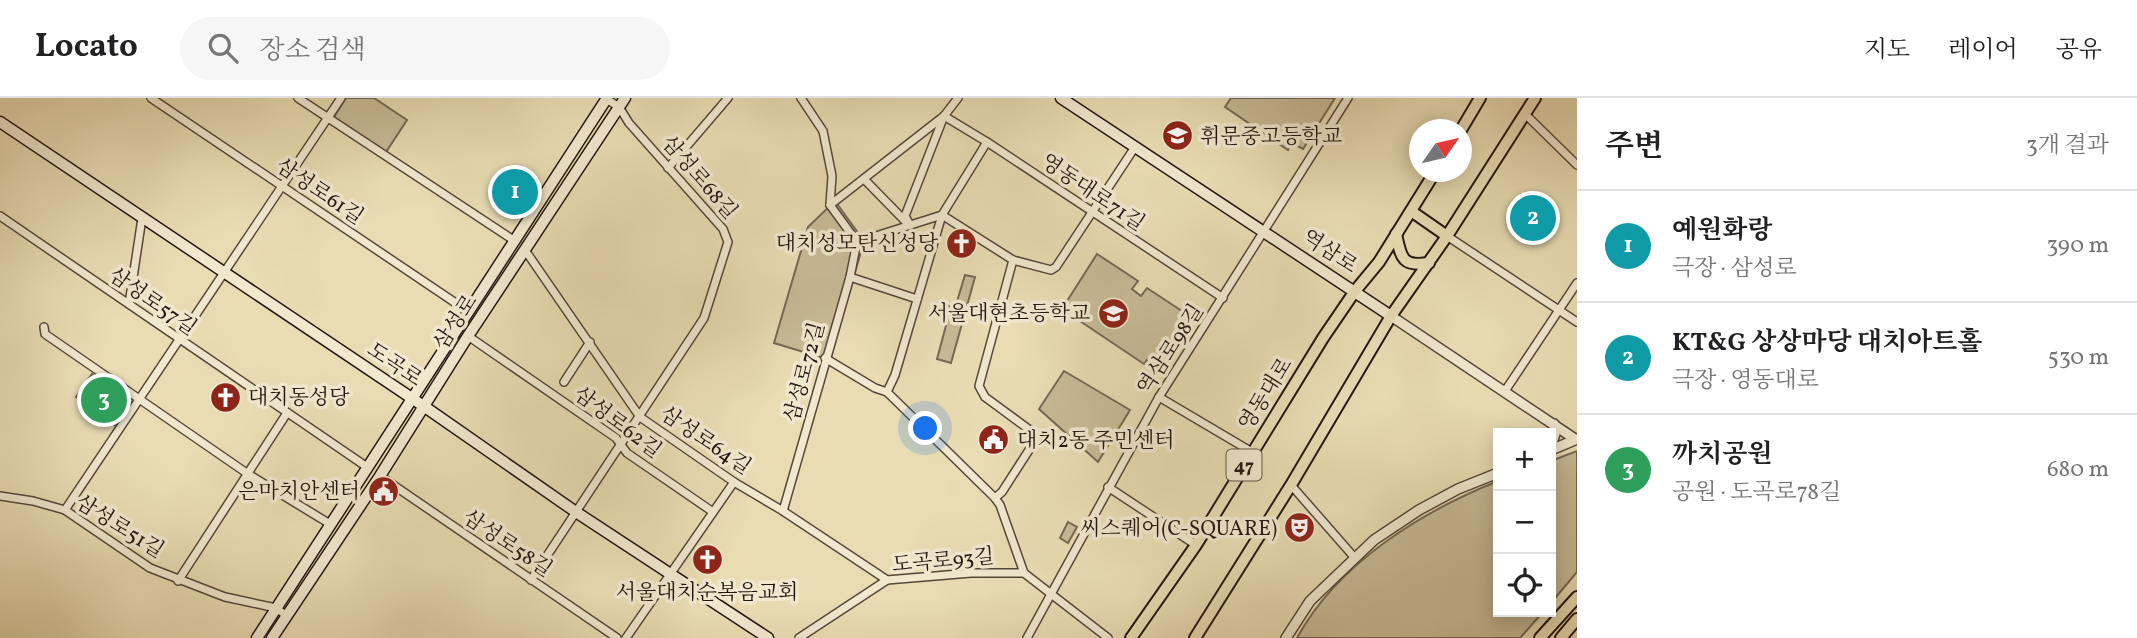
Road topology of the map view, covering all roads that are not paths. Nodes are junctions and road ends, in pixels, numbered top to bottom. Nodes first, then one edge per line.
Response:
1 (151, 98) edge
2 (298, 98) edge
3 (341, 98) edge
4 (606, 98) edge
5 (728, 98) edge
6 (801, 98) edge
7 (958, 98) edge
8 (1061, 98) edge
9 (1348, 98) edge
10 (1480, 98) edge
11 (1535, 98) edge
12 (622, 103) edge
13 (600, 110) junction
14 (1525, 114) junction
15 (944, 116) junction
16 (612, 117) junction
17 (328, 118) junction
18 (1468, 119) edge
19 (0, 122) edge
20 (988, 142) junction
21 (1135, 147) junction
22 (1577, 165) edge
23 (668, 168) junction
24 (864, 179) junction
25 (1429, 182) edge
26 (281, 185) junction
27 (830, 205) junction
28 (1410, 211) junction
29 (1092, 212) junction
30 (942, 215) junction
31 (0, 216) edge
32 (142, 218) junction
33 (909, 225) junction
34 (1262, 230) junction
35 (1396, 234) junction
36 (1447, 236) junction
37 (515, 241) junction
38 (856, 242) junction
39 (525, 250) junction
40 (1013, 260) junction
41 (1429, 262) junction
42 (223, 273) junction
43 (850, 277) junction
44 (1577, 283) edge
45 (1355, 291) junction
46 (917, 299) junction
47 (1223, 299) junction
48 (129, 304) junction
49 (1558, 310) junction
50 (469, 312) junction
51 (1391, 316) junction
52 (1577, 322) edge
53 (44, 327) dead end
54 (468, 336) junction
55 (179, 340) junction
56 (590, 342) junction
57 (825, 358) junction
58 (564, 382) dead end
59 (1505, 391) junction
60 (887, 392) junction
61 (1159, 397) junction
62 (139, 398) junction
63 (411, 398) junction
64 (425, 407) junction
65 (287, 413) junction
66 (640, 417) junction
67 (1554, 424) junction
68 (1554, 428) edge
69 (1576, 439) edge
70 (621, 446) junction
71 (1556, 446) edge
72 (1252, 452) junction
73 (367, 467) junction
74 (248, 474) junction
75 (1493, 475) edge
76 (380, 476) junction
77 (734, 482) junction
78 (1291, 485) junction
79 (1108, 487) junction
80 (0, 496) edge
81 (995, 498) junction
82 (65, 510) junction
83 (783, 511) junction
84 (576, 512) junction
85 (713, 512) junction
86 (330, 524) junction
87 (1196, 545) junction
88 (1354, 556) junction
89 (1024, 573) junction
90 (670, 574) junction
91 (531, 580) junction
92 (887, 580) junction
93 (178, 581) junction
94 (1049, 595) junction
95 (1577, 597) edge
96 (276, 608) junction
97 (287, 616) junction
98 (1577, 619) edge
99 (257, 638) edge
100 (272, 638) edge
101 (617, 638) edge
102 (626, 638) edge
103 (768, 638) edge
104 (799, 638) edge
105 (1027, 638) edge
106 (1108, 638) edge
107 (1131, 638) edge
108 (1195, 638) edge
109 (1286, 638) edge
110 (1540, 638) edge
111 (1561, 638) edge

1 - 26 street, 삼성로61길
2 - 17 street
3 - 17 street
4 - 12 street
4 - 13 main road, 삼성로
5 - 23 street
6 - 27 street
7 - 15 street
8 - 21 main road, 역삼로
9 - 34 street, 역삼로98길
10 - 18 main road
11 - 14 main road, 47
12 - 16 main road, 삼성로
12 - 23 street, 삼성로68길
13 - 16 main road
13 - 37 main road, 삼성로
14 - 22 street
14 - 36 main road, 47
15 - 20 street, 영동대로71길
15 - 24 street
15 - 33 street
16 - 39 main road, 삼성로
17 - 26 street
17 - 37 street
19 - 32 main road, 도곡로
20 - 29 street, 영동대로71길
20 - 30 street
21 - 29 street
21 - 34 main road, 역삼로
23 - 66 street, 삼성로68길
24 - 27 street
24 - 33 street
25 - 28 main road, 영동대로 / 47
26 - 42 street
26 - 50 street, 삼성로61길
27 - 38 street
28 - 35 main road, 영동대로 / 47
28 - 36 main road
29 - 40 street
29 - 47 street, 영동대로71길
30 - 33 street
30 - 40 street
30 - 46 street
31 - 48 street, 삼성로57길
32 - 42 main road, 도곡로
32 - 48 street
33 - 38 street
34 - 45 main road, 역삼로
34 - 47 street, 역삼로98길
35 - 41 main road
35 - 45 main road, 영동대로 / 47
36 - 41 main road, 47
36 - 49 street
37 - 50 main road, 삼성로
38 - 43 street, 삼성로72길
39 - 54 main road, 삼성로
39 - 56 street, 삼성로64길
40 - 81 street
41 - 51 main road, 47
42 - 55 street
42 - 63 main road, 도곡로
43 - 46 street
43 - 57 street, 삼성로72길
44 - 49 street
45 - 51 main road, 역삼로
45 - 72 main road, 영동대로 / 47
46 - 60 street
47 - 61 street, 역삼로98길
48 - 55 street, 삼성로57길
49 - 52 street
49 - 59 street
50 - 63 main road, 삼성로
51 - 59 street, 역삼로
51 - 78 main road, 47
53 - 62 street
54 - 64 main road, 삼성로
54 - 70 street, 삼성로62길
55 - 62 street
55 - 65 street, 삼성로57길
56 - 58 street
56 - 66 street, 삼성로64길
57 - 60 street
57 - 83 street, 삼성로72길
59 - 67 street, 역삼로
60 - 81 street
61 - 72 street
61 - 79 street, 역삼로98길
62 - 74 street
62 - 82 street
63 - 64 main road, 도곡로
63 - 73 main road, 삼성로
64 - 76 main road, 삼성로
64 - 84 main road, 도곡로
65 - 73 street, 삼성로57길
65 - 74 street
66 - 70 street
66 - 77 street, 삼성로64길
67 - 68 street
67 - 69 street, 역삼로
69 - 71 street
70 - 84 street
70 - 85 street, 삼성로62길
72 - 87 main road, 영동대로 / 47
73 - 86 main road, 삼성로
74 - 86 street
74 - 93 street, 삼성로51길
75 - 88 street
76 - 91 street, 삼성로58길
76 - 97 main road, 삼성로
77 - 83 street, 삼성로64길
77 - 85 street
78 - 88 street
78 - 108 main road, 47
79 - 87 street
79 - 94 street, 역삼로98길
80 - 82 street, 삼성로51길
81 - 89 street
82 - 93 street, 삼성로51길
83 - 92 street, 삼성로64길
84 - 90 main road, 도곡로
84 - 91 street
85 - 90 street
86 - 96 main road, 삼성로
87 - 107 main road, 영동대로 / 47
88 - 109 street
89 - 92 street, 도곡로93길
89 - 94 street
90 - 102 street
90 - 103 main road, 도곡로
91 - 101 street, 삼성로58길
92 - 104 street, 도곡로93길
93 - 96 street, 삼성로51길
94 - 105 street, 역삼로98길
94 - 106 street
95 - 110 main road
96 - 97 street, 삼성로51길
96 - 99 main road, 삼성로
97 - 100 main road, 삼성로
98 - 111 main road

